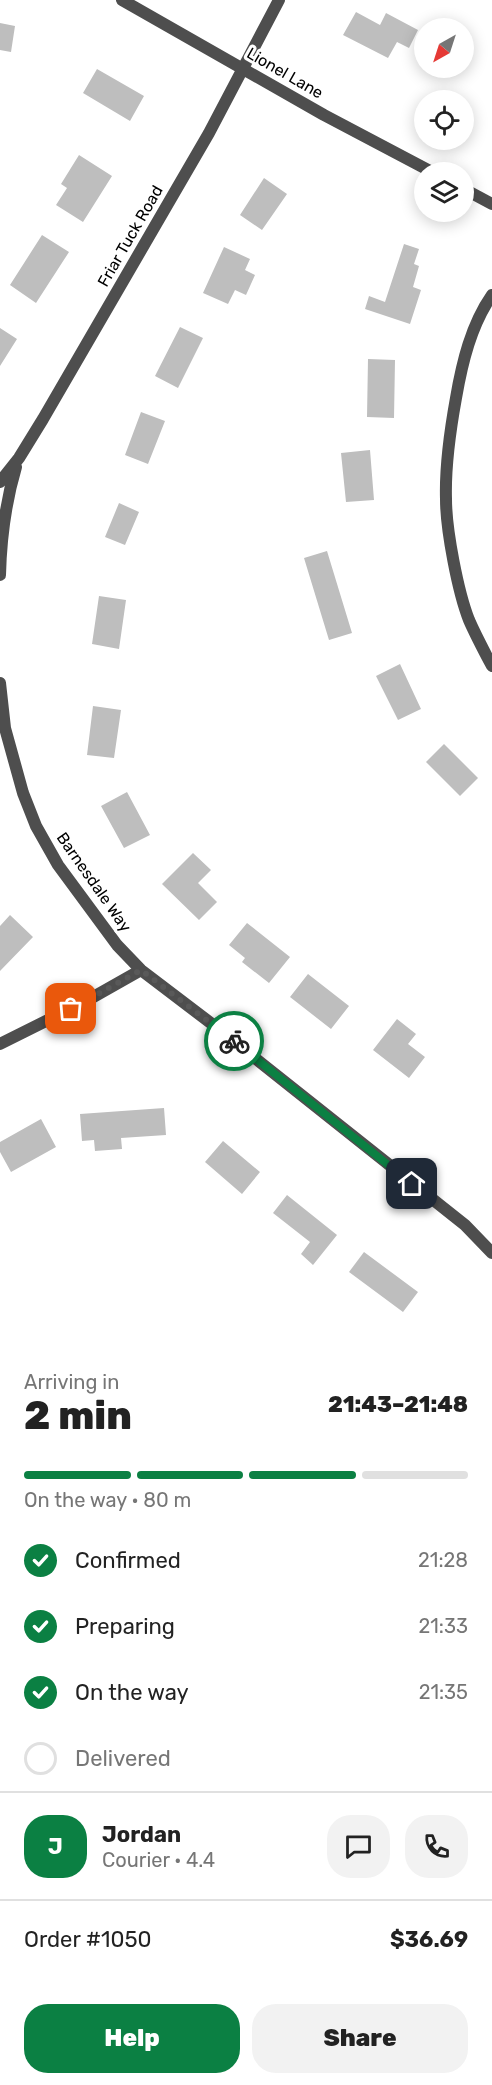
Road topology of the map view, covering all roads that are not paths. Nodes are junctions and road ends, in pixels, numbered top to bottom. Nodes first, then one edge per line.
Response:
1 (122, 0) edge
2 (279, 0) edge
3 (243, 69) junction
4 (414, 162) edge
5 (474, 194) edge
6 (492, 204) edge
7 (492, 295) edge
8 (19, 458) junction
9 (0, 482) edge
10 (0, 556) edge
11 (0, 575) edge
12 (492, 666) edge
13 (0, 683) edge
14 (141, 970) junction
15 (0, 1044) edge
16 (492, 1253) edge

1 - 3 street, Lionel Lane
2 - 3 street, Friar Tuck Road
3 - 4 street, Lionel Lane
3 - 8 street, Friar Tuck Road
5 - 6 street
7 - 12 street
8 - 9 street, Friar Tuck Road
8 - 10 street
10 - 11 street
13 - 14 street, Barnesdale Way
14 - 15 street
14 - 16 street, Barnesdale Way

